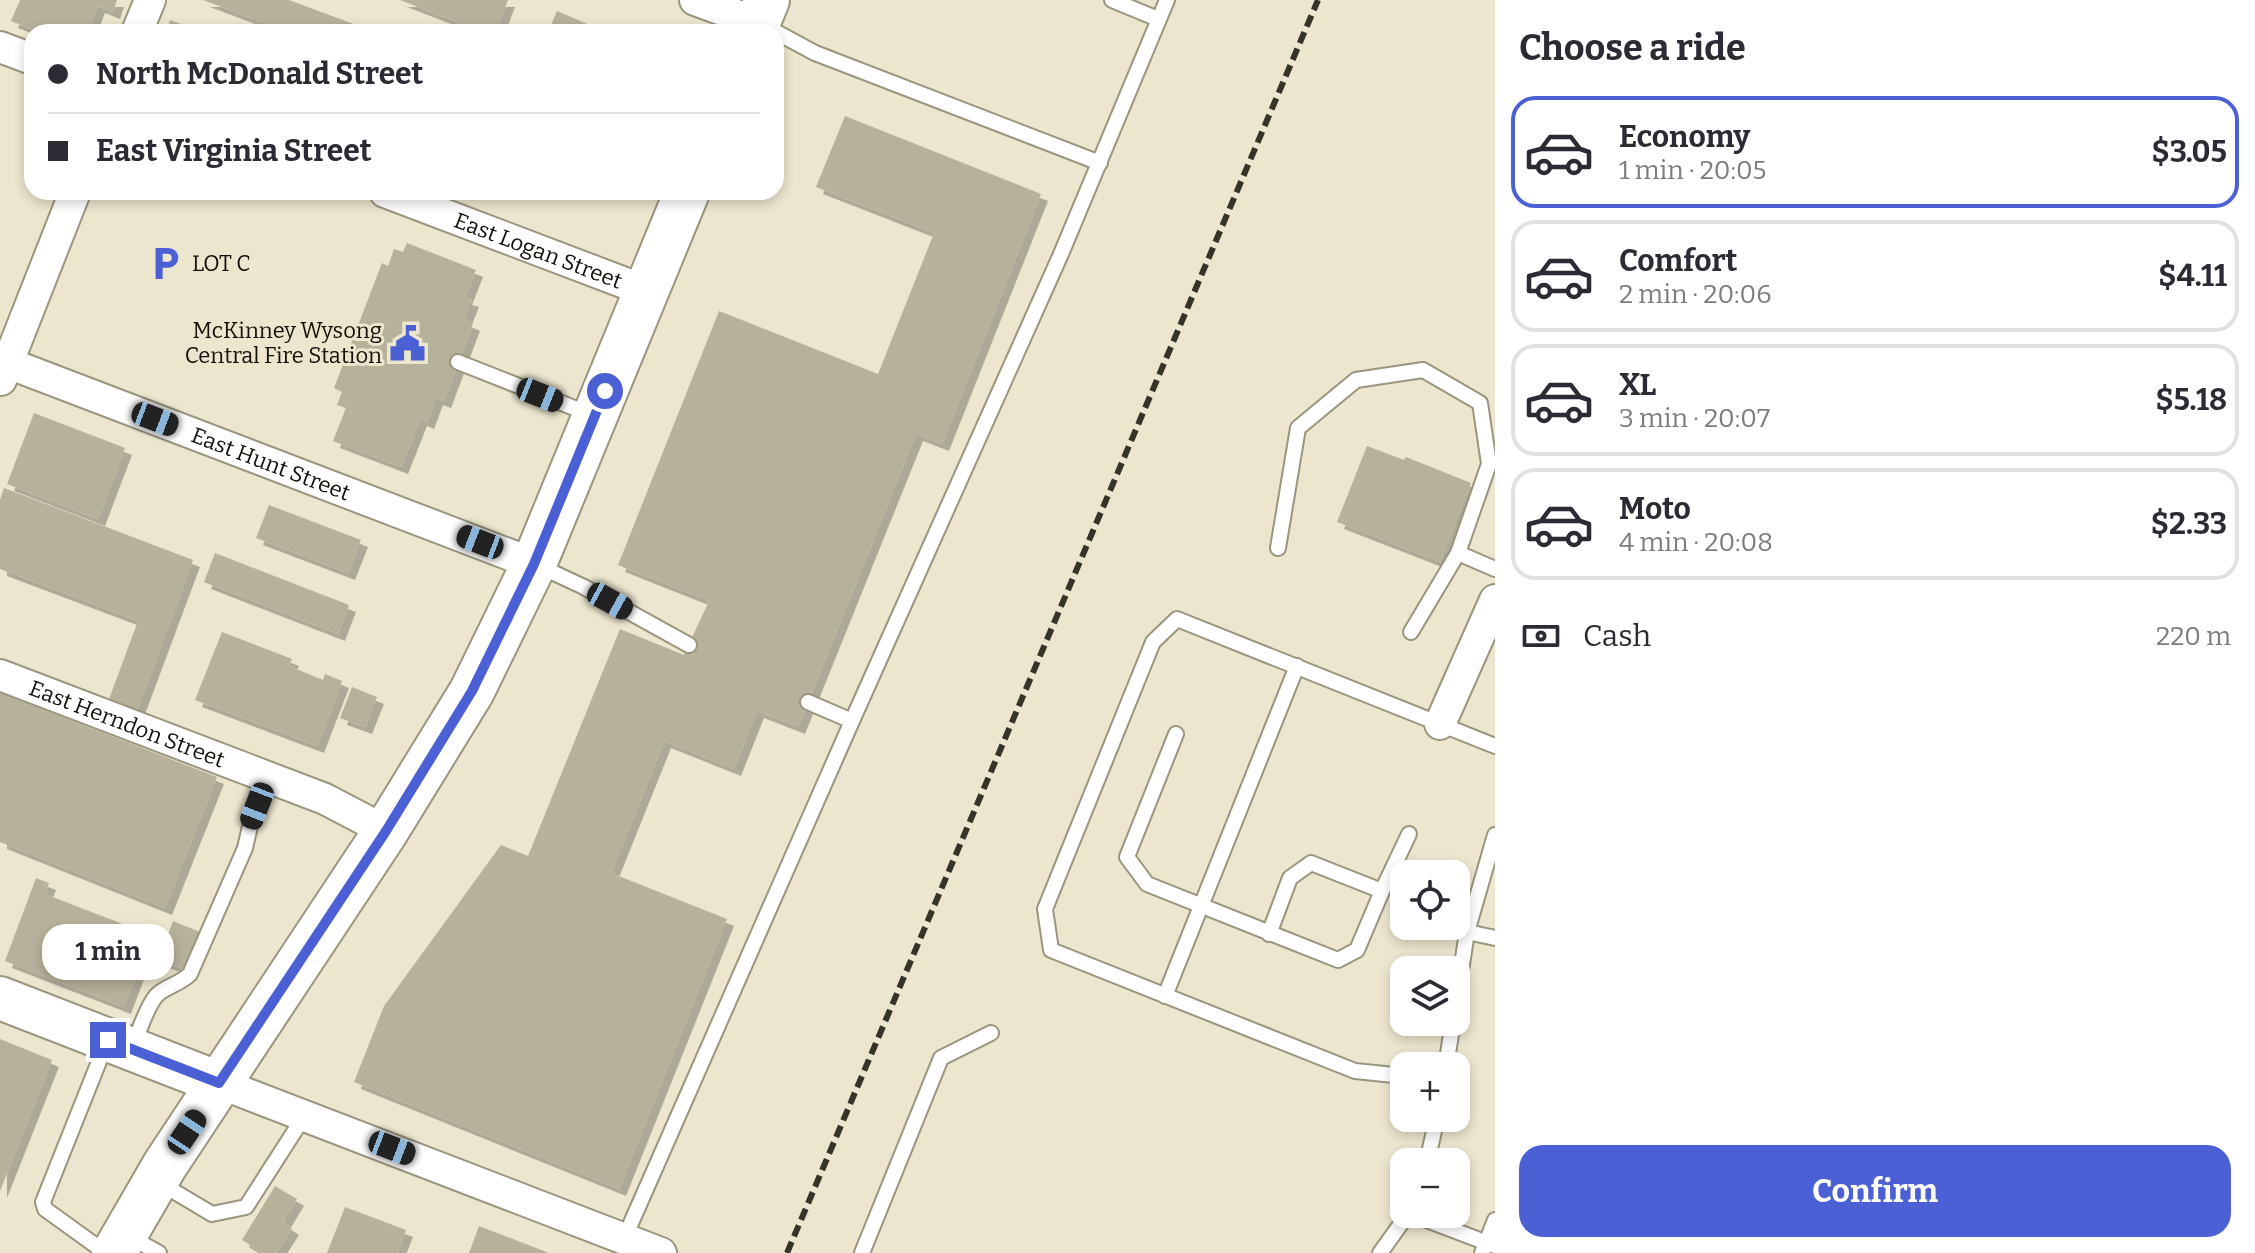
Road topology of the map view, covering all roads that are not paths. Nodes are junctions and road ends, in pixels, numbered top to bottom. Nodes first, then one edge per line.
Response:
1 (150, 0) edge
2 (695, 0) edge
3 (1112, 0) edge
4 (1167, 0) edge
5 (1158, 19) junction
6 (140, 24) edge
7 (766, 24) edge
8 (784, 35) edge
9 (0, 47) edge
10 (24, 56) edge
11 (1100, 163) junction
12 (72, 200) edge
13 (406, 200) edge
14 (684, 200) edge
15 (646, 291) junction
16 (458, 362) dead end
17 (2, 369) edge
18 (595, 416) junction
19 (1278, 548) dead end
20 (1458, 553) junction
21 (534, 564) junction
22 (1495, 569) edge
23 (1495, 600) edge
24 (1411, 632) dead end
25 (689, 645) dead end
26 (1297, 666) junction
27 (0, 675) edge
28 (808, 702) dead end
29 (852, 721) junction
30 (1440, 724) junction
31 (1176, 734) dead end
32 (1495, 746) edge
33 (270, 778) junction
34 (386, 831) junction
35 (1409, 834) dead end
36 (1495, 835) edge
37 (1382, 891) junction
38 (1201, 907) junction
39 (1470, 922) edge
40 (1470, 933) edge
41 (1269, 934) junction
42 (1495, 938) edge
43 (1165, 996) junction
44 (0, 998) edge
45 (991, 1033) dead end
46 (120, 1044) junction
47 (1390, 1075) edge
48 (219, 1083) junction
49 (305, 1115) junction
50 (156, 1181) junction
51 (1495, 1220) edge
52 (1399, 1228) edge
53 (1443, 1228) edge
54 (624, 1239) junction
55 (1488, 1247) edge
56 (126, 1248) edge
57 (657, 1252) edge
58 (862, 1253) edge
59 (1380, 1253) edge

1 - 6 street
2 - 7 street
3 - 5 lane
4 - 5 lane
5 - 11 lane
8 - 11 lane
9 - 10 street
11 - 29 lane
12 - 17 street
13 - 15 street, East Logan Street
14 - 15 main road
15 - 18 main road
16 - 18 lane
17 - 21 street, East Hunt Street
18 - 21 main road
19 - 20 lane
20 - 22 lane
20 - 24 lane
21 - 25 lane
21 - 34 main road
23 - 30 street
26 - 30 lane
26 - 38 lane
26 - 43 lane
27 - 33 street, East Herndon Street
28 - 29 lane
29 - 54 lane
30 - 32 lane
31 - 38 lane
33 - 34 street, East Herndon Street
33 - 46 lane
34 - 48 main road
35 - 37 lane
36 - 39 lane
37 - 41 lane
37 - 41 lane
38 - 41 lane
38 - 43 lane
40 - 42 lane
43 - 47 lane
44 - 46 main road
45 - 58 lane
46 - 48 main road
46 - 56 lane
48 - 49 street
48 - 50 main road
49 - 50 lane
49 - 54 street
50 - 56 main road
51 - 55 lane
52 - 59 lane
53 - 55 lane
54 - 57 street

